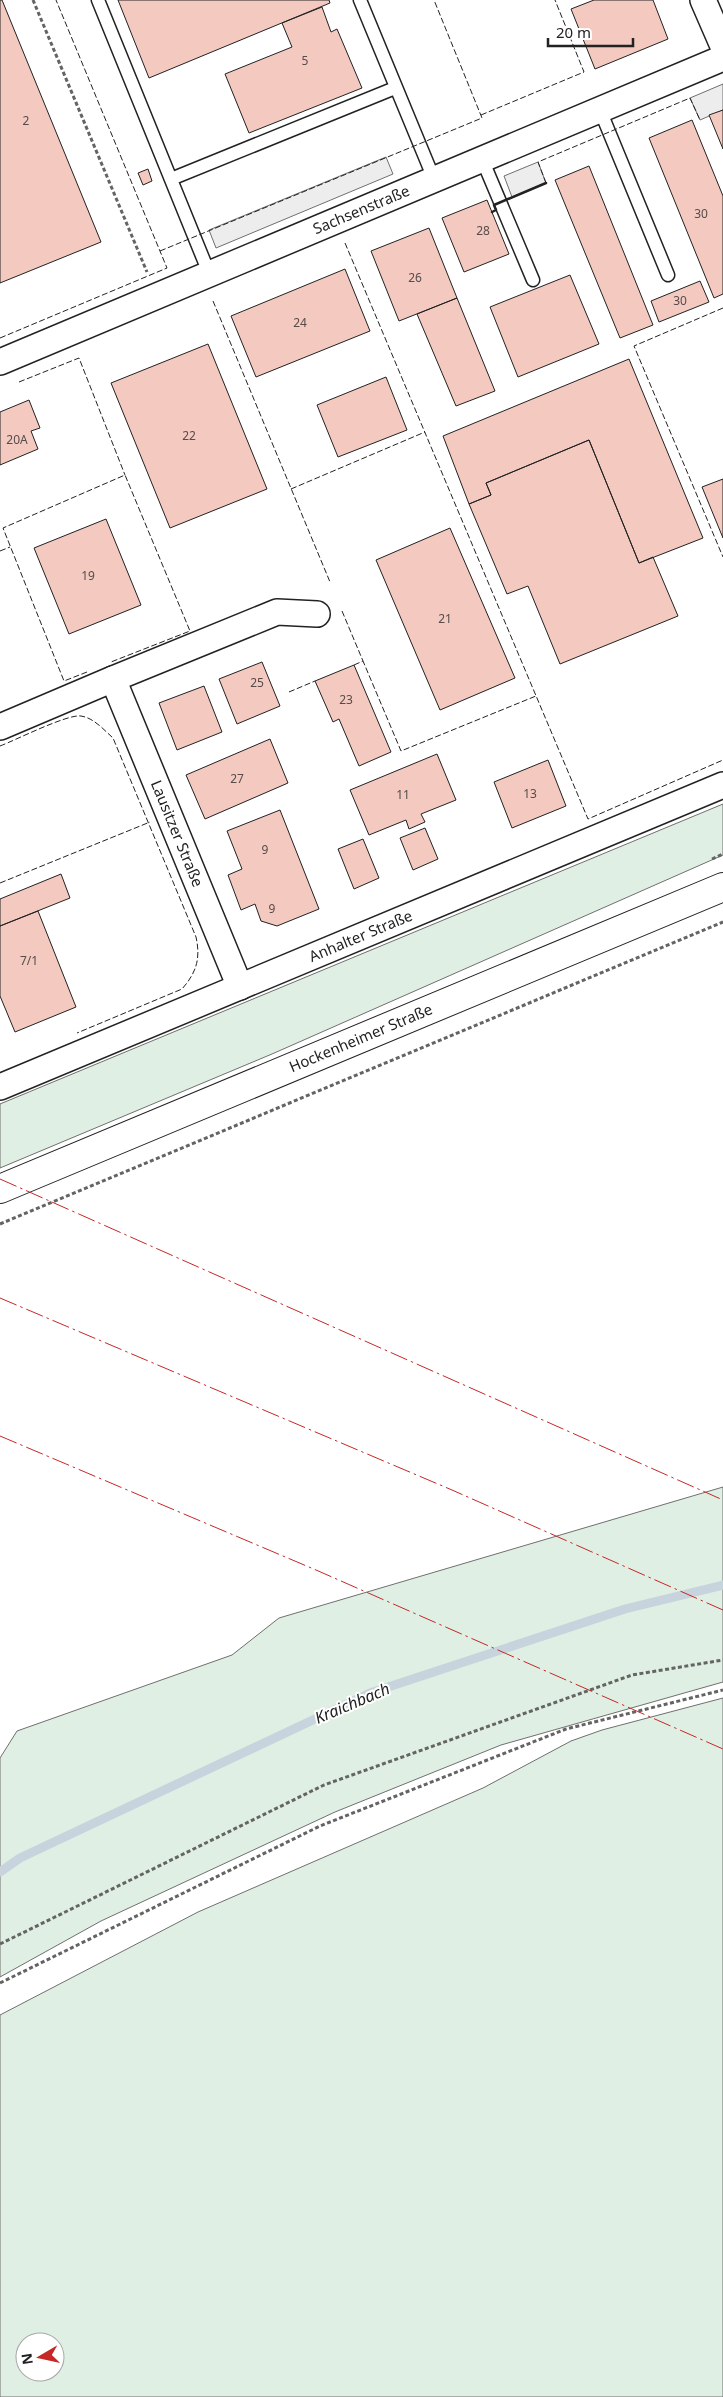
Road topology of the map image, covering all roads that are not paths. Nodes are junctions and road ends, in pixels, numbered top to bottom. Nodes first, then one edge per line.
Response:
1 (98, 0) edge
2 (360, 0) edge
3 (703, 0) edge
4 (723, 46) edge
5 (723, 58) edge
6 (395, 88) junction
7 (600, 110) junction
8 (482, 159) junction
9 (171, 179) junction
10 (434, 179) junction
11 (209, 273) junction
12 (668, 275) dead end
13 (533, 280) dead end
14 (0, 362) edge
15 (317, 614) dead end
16 (113, 679) junction
17 (0, 727) edge
18 (723, 785) edge
19 (723, 887) edge
20 (240, 987) junction
21 (0, 1087) edge
22 (0, 1189) edge

1 - 9 lane
2 - 6 lane
3 - 4 street
5 - 7 street, Sachsenstraße
6 - 9 lane
6 - 10 lane
7 - 8 street, Sachsenstraße
7 - 12 lane
8 - 10 street, Sachsenstraße
8 - 13 lane
9 - 11 lane
10 - 11 street, Sachsenstraße
11 - 14 street, Sachsenstraße
15 - 16 street
16 - 17 street
16 - 20 street, Lausitzer Straße
18 - 20 street, Anhalter Straße
19 - 22 street, Hockenheimer Straße
20 - 21 street, Anhalter Straße

